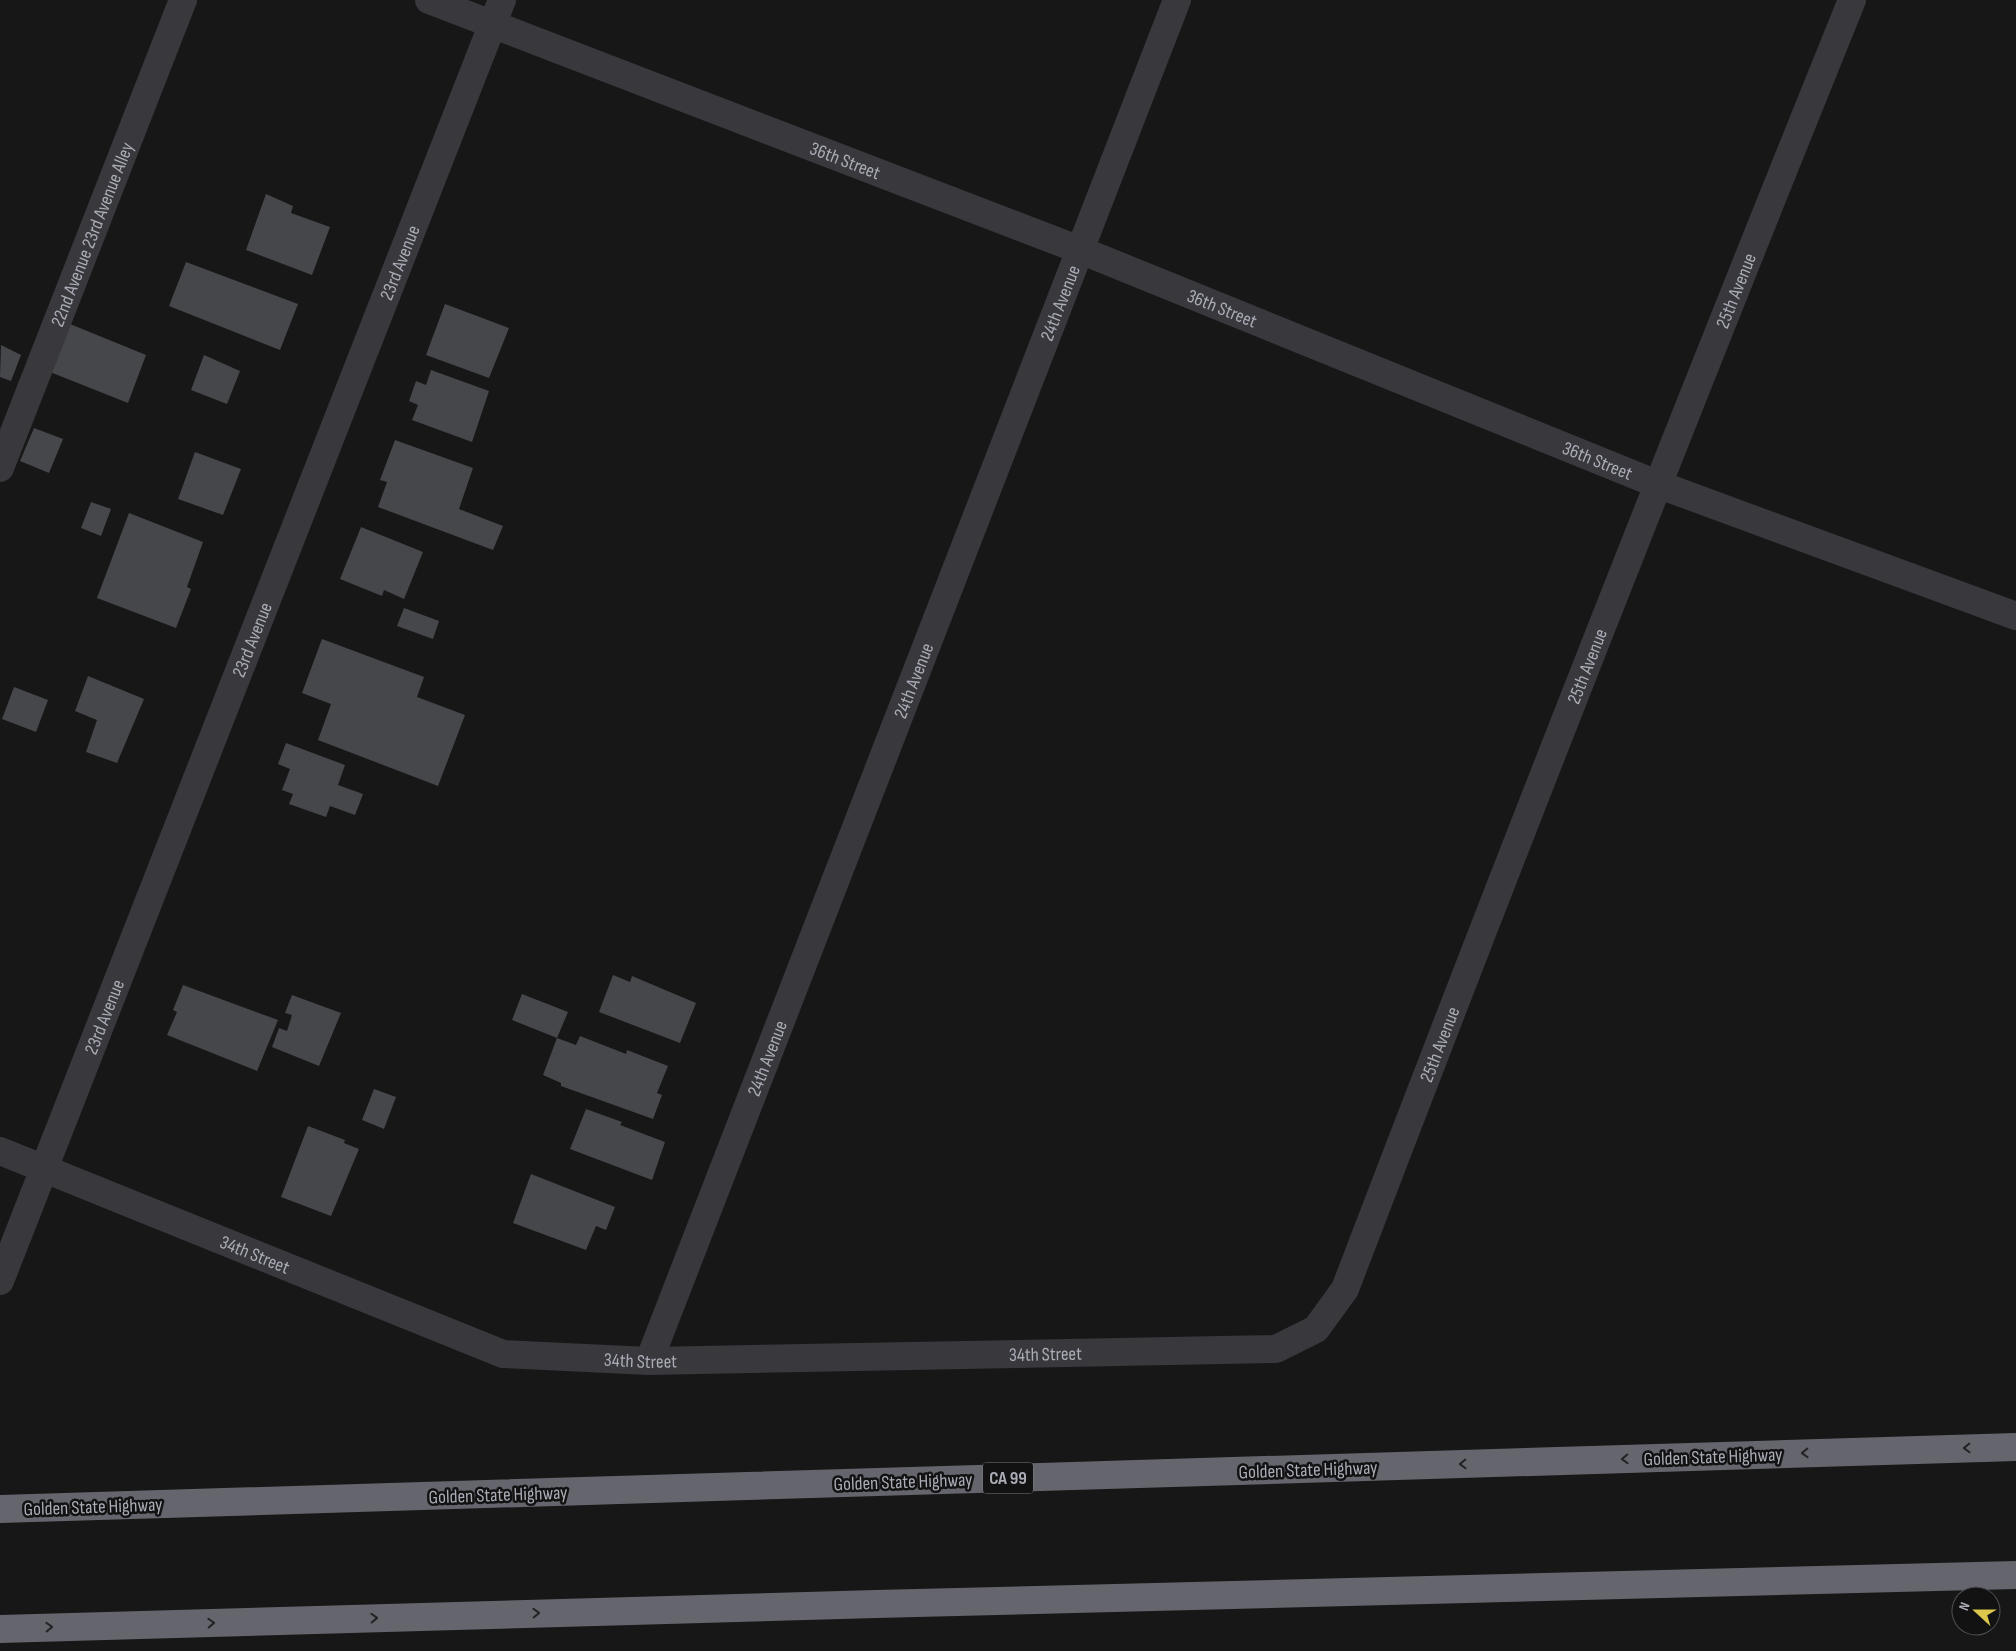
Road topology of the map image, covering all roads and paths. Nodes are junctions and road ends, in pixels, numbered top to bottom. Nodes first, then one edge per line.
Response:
1 (183, 0) edge
2 (429, 0) edge
3 (1177, 0) edge
4 (1852, 0) edge
5 (498, 12) edge
6 (1080, 250) junction
7 (0, 468) edge
8 (1657, 484) junction
9 (2016, 616) edge
10 (0, 1151) edge
11 (44, 1168) junction
12 (0, 1280) edge
13 (1316, 1329) joint
14 (649, 1361) junction
15 (2016, 1447) edge
16 (0, 1509) edge
17 (2016, 1575) edge
18 (0, 1629) edge

1 - 7 street, 22nd Avenue 23rd Avenue Alley
2 - 5 street, 36th Street
3 - 6 street, 24th Avenue
4 - 8 street, 25th Avenue
5 - 6 street, 36th Street
5 - 11 street, 23rd Avenue
6 - 8 street, 36th Street
6 - 14 street, 24th Avenue
8 - 9 street, 36th Street
8 - 13 street, 25th Avenue
10 - 11 street, 34th Street
11 - 12 street, 23rd Avenue
11 - 14 street, 34th Street
13 - 14 street, 34th Street
15 -> 16 highway, Golden State Highway / CA 99
18 -> 17 highway

